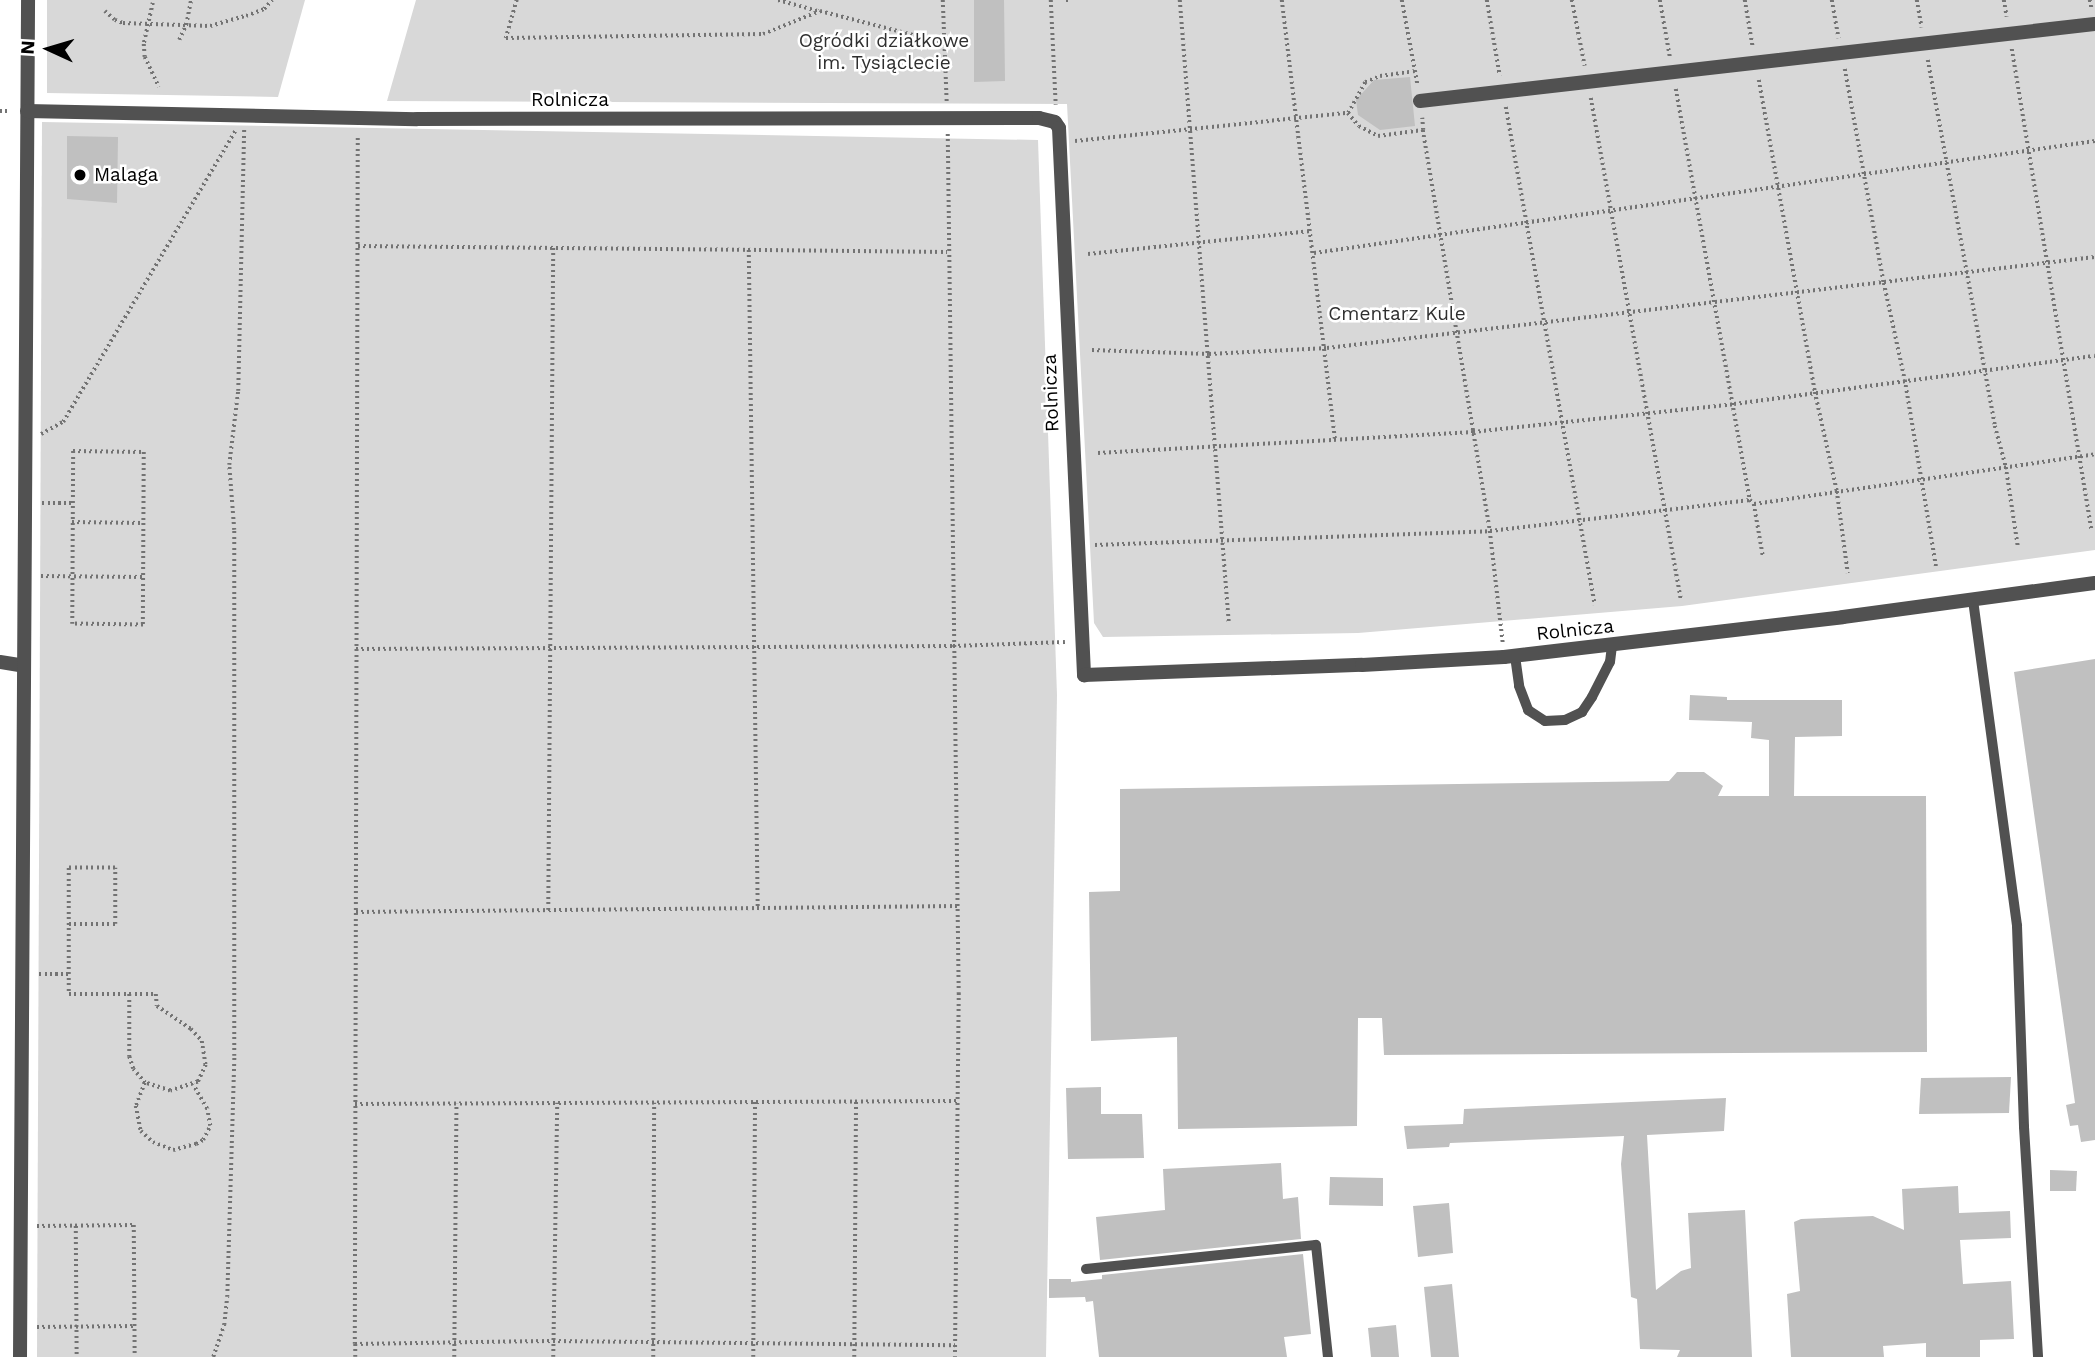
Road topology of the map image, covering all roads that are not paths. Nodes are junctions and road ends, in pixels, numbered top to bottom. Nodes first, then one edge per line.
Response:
1 (28, 0) edge
2 (2095, 24) edge
3 (1420, 102) road end
4 (27, 111) junction
5 (2095, 583) edge
6 (1973, 600) junction
7 (1612, 645) junction
8 (1509, 656) junction
9 (0, 662) edge
10 (24, 666) junction
11 (1086, 1269) dead end
12 (20, 1357) edge
13 (1328, 1357) edge
14 (2038, 1357) edge

1 - 4 street
2 - 3 street
4 - 8 street, Rolnicza
4 - 10 street
5 - 6 street, Rolnicza
6 - 7 street, Rolnicza
6 - 14 lane
7 - 8 street, Rolnicza
7 - 8 lane
9 - 10 street
10 - 12 street
11 - 13 lane

